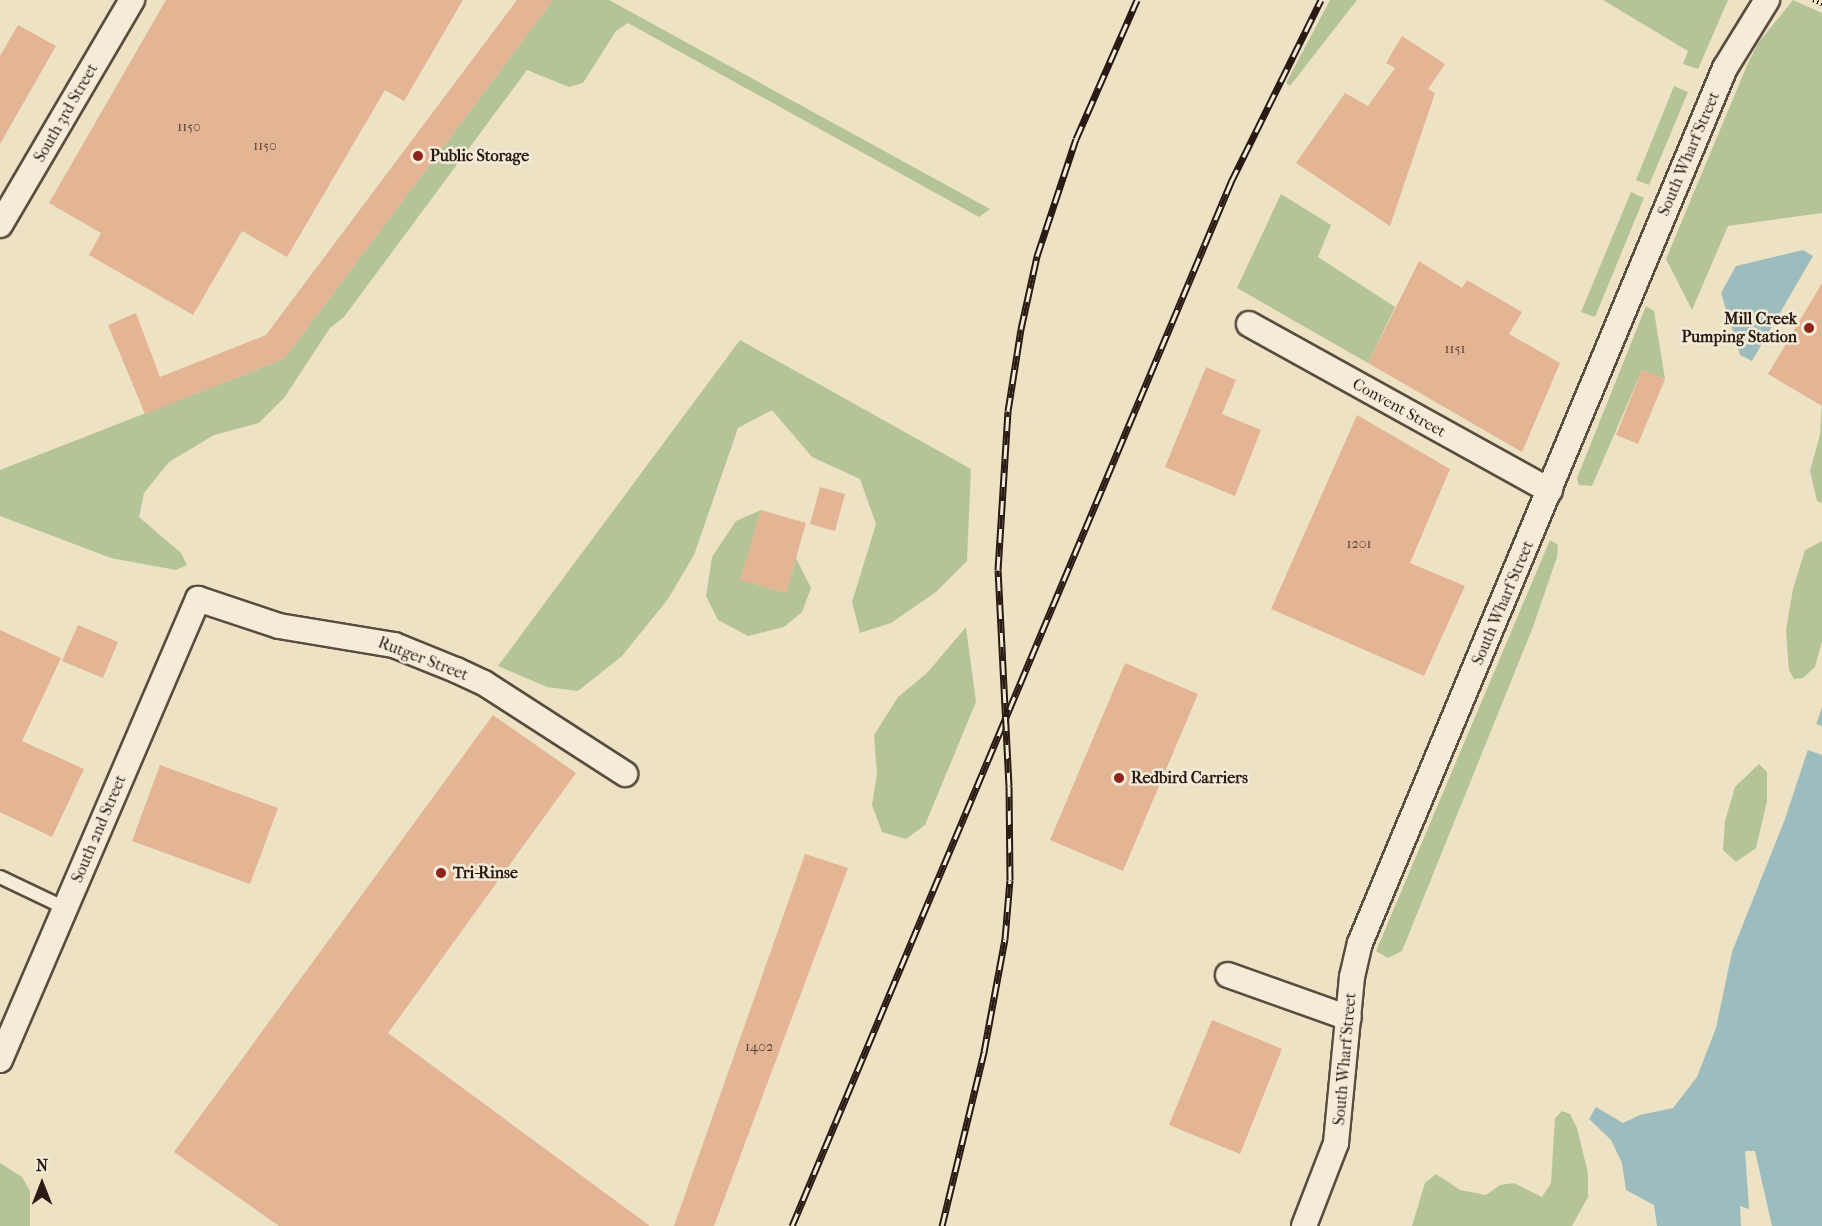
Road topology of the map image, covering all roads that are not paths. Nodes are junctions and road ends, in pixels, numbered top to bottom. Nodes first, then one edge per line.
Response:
1 (132, 0) edge
2 (1767, 0) edge
3 (0, 225) edge
4 (1249, 324) dead end
5 (1550, 491) junction
6 (198, 599) joint
7 (625, 774) dead end
8 (0, 878) edge
9 (65, 908) junction
10 (1228, 975) dead end
11 (1349, 1018) junction
12 (0, 1060) edge
13 (1304, 1226) edge

1 - 3 street, South 3rd Street
2 - 5 street, South Wharf Street
4 - 5 street, Convent Street
5 - 11 street, South Wharf Street
6 - 7 street, Rutger Street
6 - 9 street, South 2nd Street
8 - 9 lane
9 - 12 street, South 2nd Street
10 - 11 street
11 - 13 street, South Wharf Street

